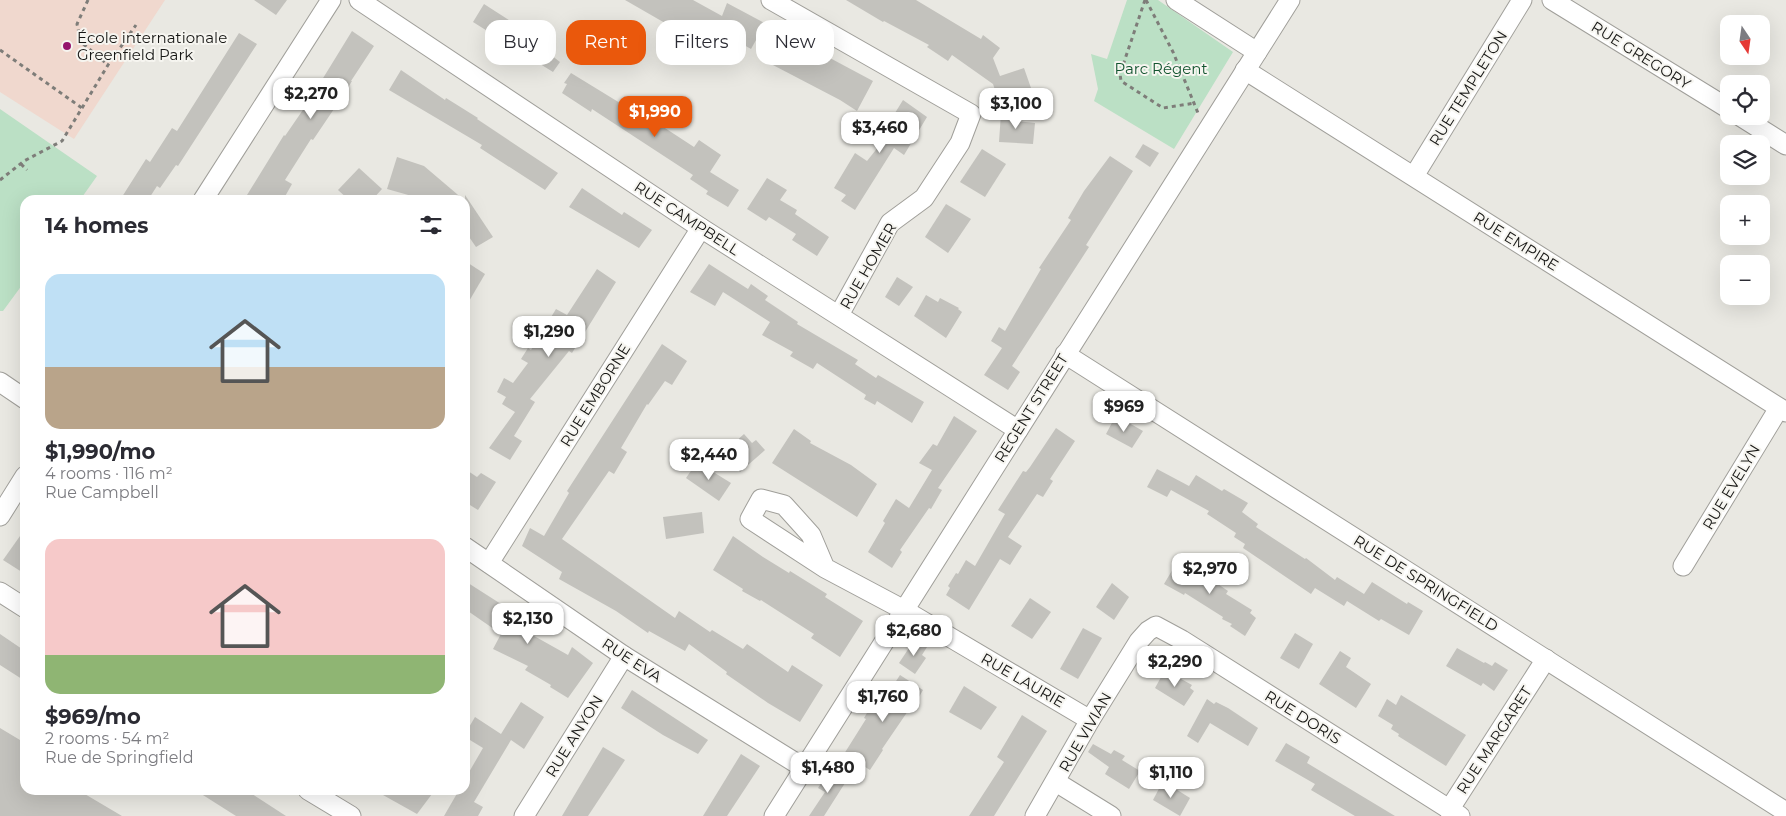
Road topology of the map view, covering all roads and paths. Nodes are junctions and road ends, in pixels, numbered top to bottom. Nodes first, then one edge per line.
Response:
1 (88, 0) edge
2 (331, 0) edge
3 (359, 0) edge
4 (771, 0) edge
5 (1146, 0) edge
6 (1176, 0) edge
7 (1290, 0) edge
8 (1522, 0) edge
9 (1552, 0) edge
10 (136, 25) dead end
11 (0, 50) edge
12 (1257, 52) junction
13 (108, 65) junction
14 (1245, 70) junction
15 (1194, 103) junction
16 (1720, 103) edge
17 (82, 108) junction
18 (1754, 125) edge
19 (1206, 133) junction
20 (1786, 145) edge
21 (21, 164) junction
22 (27, 170) dead end
23 (1414, 176) junction
24 (0, 180) edge
25 (206, 195) edge
26 (701, 228) junction
27 (840, 316) junction
28 (1065, 354) junction
29 (0, 382) edge
30 (20, 396) edge
31 (1782, 410) edge
32 (1018, 430) junction
33 (20, 484) edge
34 (0, 516) edge
35 (470, 550) edge
36 (489, 563) junction
37 (1683, 566) dead end
38 (825, 568) dead end
39 (0, 592) edge
40 (20, 605) edge
41 (904, 610) junction
42 (1156, 626) joint
43 (624, 656) junction
44 (1546, 659) junction
45 (1090, 720) junction
46 (804, 768) junction
47 (1056, 782) junction
48 (324, 795) edge
49 (1786, 812) edge
50 (1455, 813) edge
51 (351, 816) edge
52 (524, 816) edge
53 (774, 816) edge
54 (1035, 816) edge
55 (1111, 816) edge

1 - 13 path
2 - 25 street
3 - 26 street, RUE CAMPBELL
4 - 27 street, RUE HOMER
5 - 15 path
5 - 15 path
6 - 12 street
7 - 12 street, REGENT STREET
8 - 23 street, RUE TEMPLETON
9 - 16 street, RUE GREGORY
10 - 13 path
11 - 17 path
12 - 14 street, REGENT STREET
13 - 17 path
14 - 19 street, REGENT STREET
14 - 23 street, RUE EMPIRE
15 - 19 path
17 - 21 path
18 - 20 street
19 - 28 street, REGENT STREET
21 - 22 path
21 - 24 path
23 - 31 street, RUE EMPIRE
26 - 27 street, RUE CAMPBELL
26 - 36 street, RUE EMBORNE
27 - 32 street, RUE CAMPBELL
28 - 32 street, REGENT STREET
28 - 44 street, RUE DE SPRINGFIELD
29 - 30 street
31 - 37 street, RUE EVELYN
32 - 41 street, REGENT STREET
33 - 34 street
35 - 36 street, RUE EVA
36 - 43 street, RUE EVA
38 - 41 street, RUE LAURIE
39 - 40 street
41 - 45 street, RUE LAURIE
41 - 46 street, REGENT STREET
42 - 45 street, RUE VIVIAN
42 - 50 street, RUE DORIS
43 - 46 street, RUE EVA
43 - 52 street, RUE ANYON
44 - 49 street, RUE DE SPRINGFIELD
44 - 50 street, RUE MARGARET
45 - 47 street, RUE VIVIAN
46 - 53 street, REGENT STREET
47 - 54 street, RUE VIVIAN
47 - 55 street
48 - 51 street

